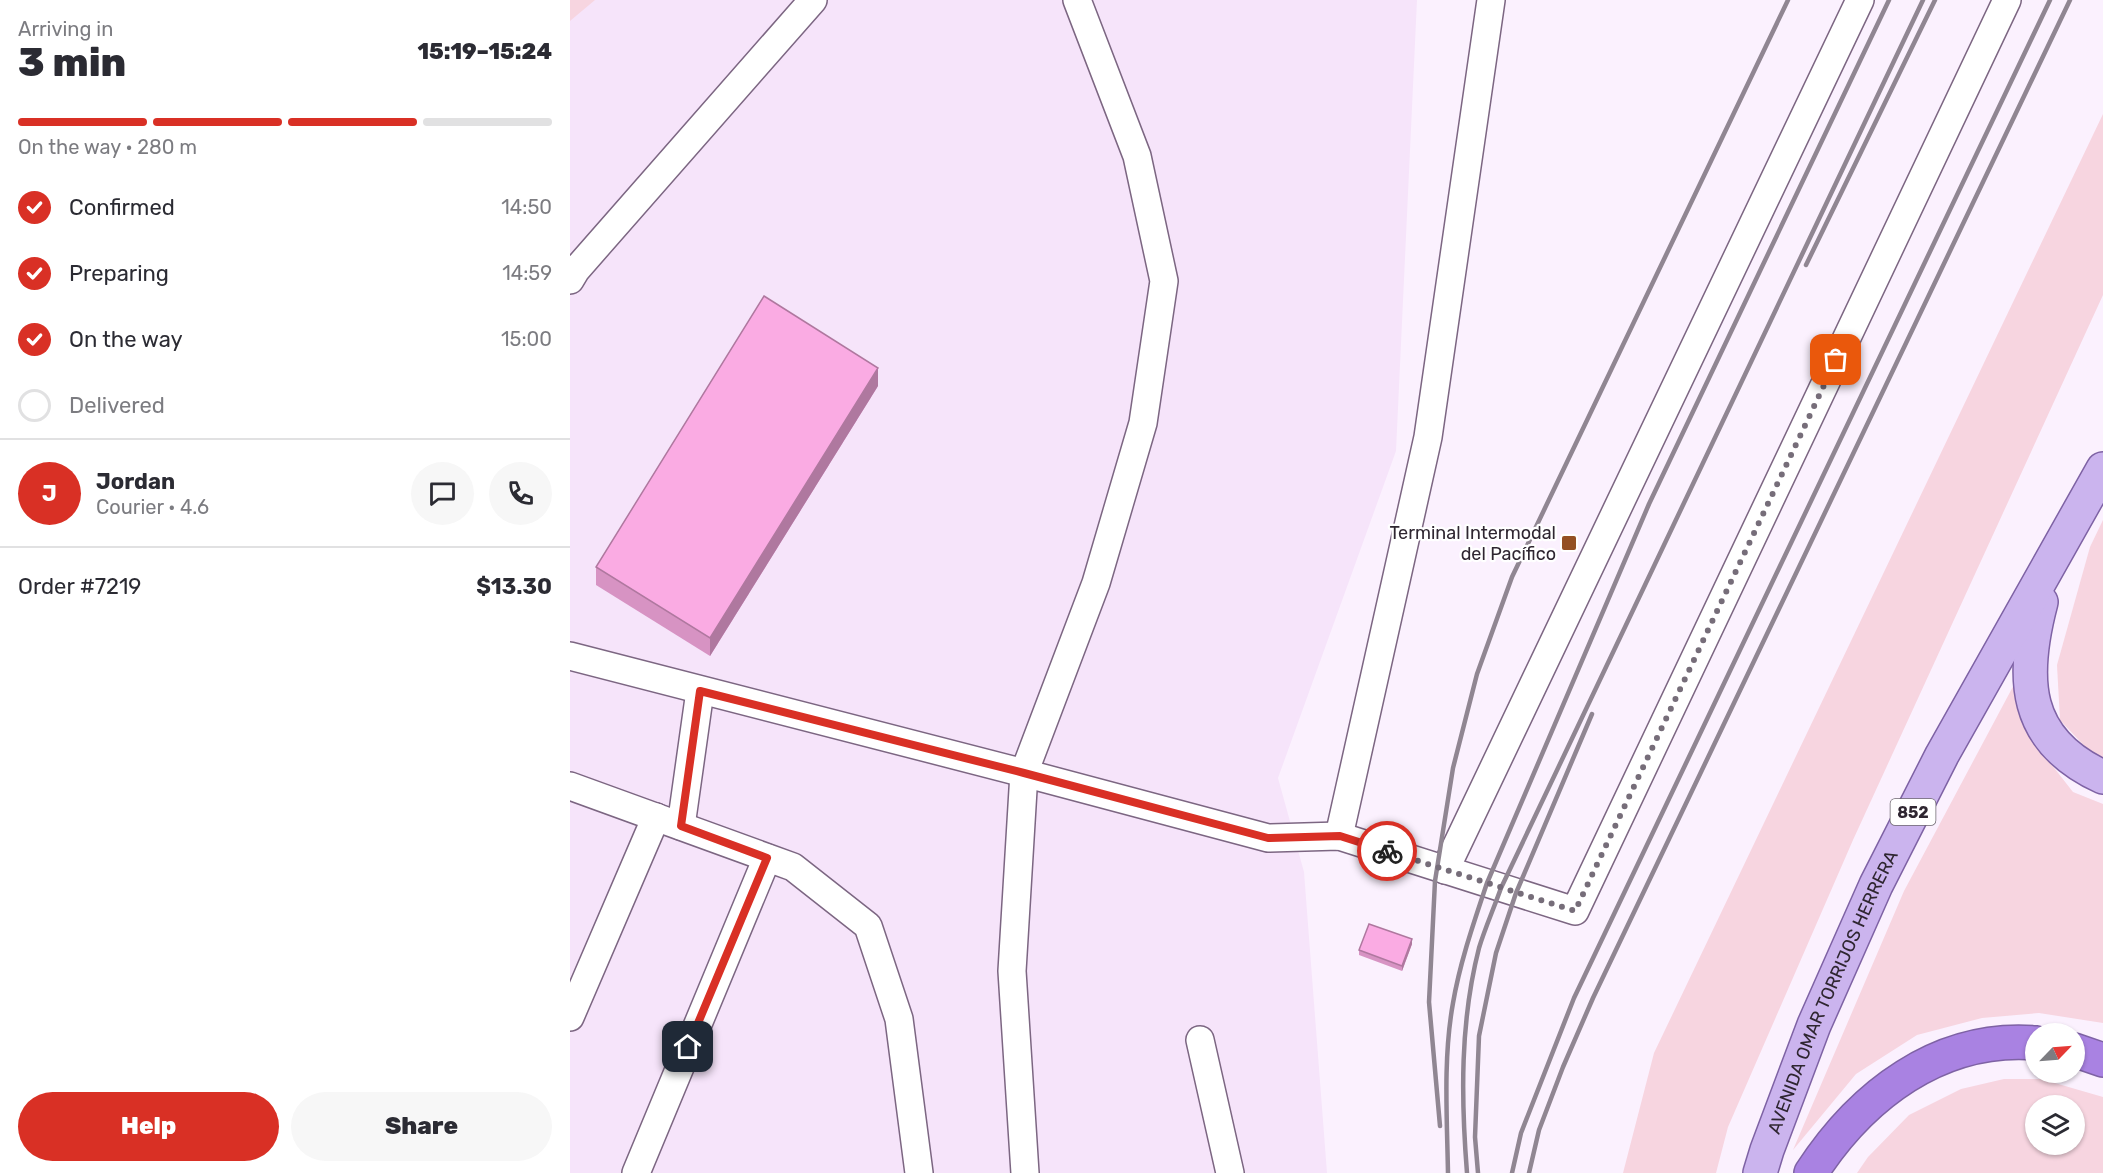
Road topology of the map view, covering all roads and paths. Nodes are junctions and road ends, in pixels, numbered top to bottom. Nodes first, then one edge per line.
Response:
1 (813, 0) edge
2 (1077, 0) edge
3 (1491, 0) edge
4 (1860, 0) edge
5 (2007, 0) edge
6 (570, 280) edge
7 (2103, 469) edge
8 (2051, 562) junction
9 (570, 656) edge
10 (700, 691) junction
11 (1024, 773) junction
12 (2103, 777) edge
13 (570, 786) edge
14 (668, 822) junction
15 (1340, 836) junction
16 (767, 858) junction
17 (1445, 870) junction
18 (570, 1017) edge
19 (1200, 1040) dead end
20 (2025, 1043) edge
21 (2085, 1054) edge
22 (2103, 1060) edge
23 (636, 1173) edge
24 (919, 1173) edge
25 (1025, 1173) edge
26 (1230, 1173) edge
27 (1761, 1173) edge
28 (1811, 1173) edge

1 - 6 lane
2 - 11 lane
3 - 15 lane
4 - 17 lane
5 - 17 lane
7 - 8 main road, AVENIDA OMAR TORRIJOS HERRERA / 852
8 - 12 main road
8 - 27 main road, AVENIDA OMAR TORRIJOS HERRERA / 852
9 - 10 lane
10 - 11 lane
10 - 14 lane
11 - 15 lane
11 - 25 lane
13 - 14 lane
14 - 16 lane
14 - 18 lane
15 - 17 lane
16 - 23 lane
16 - 24 lane
19 - 26 lane
20 - 28 highway
21 - 22 highway

